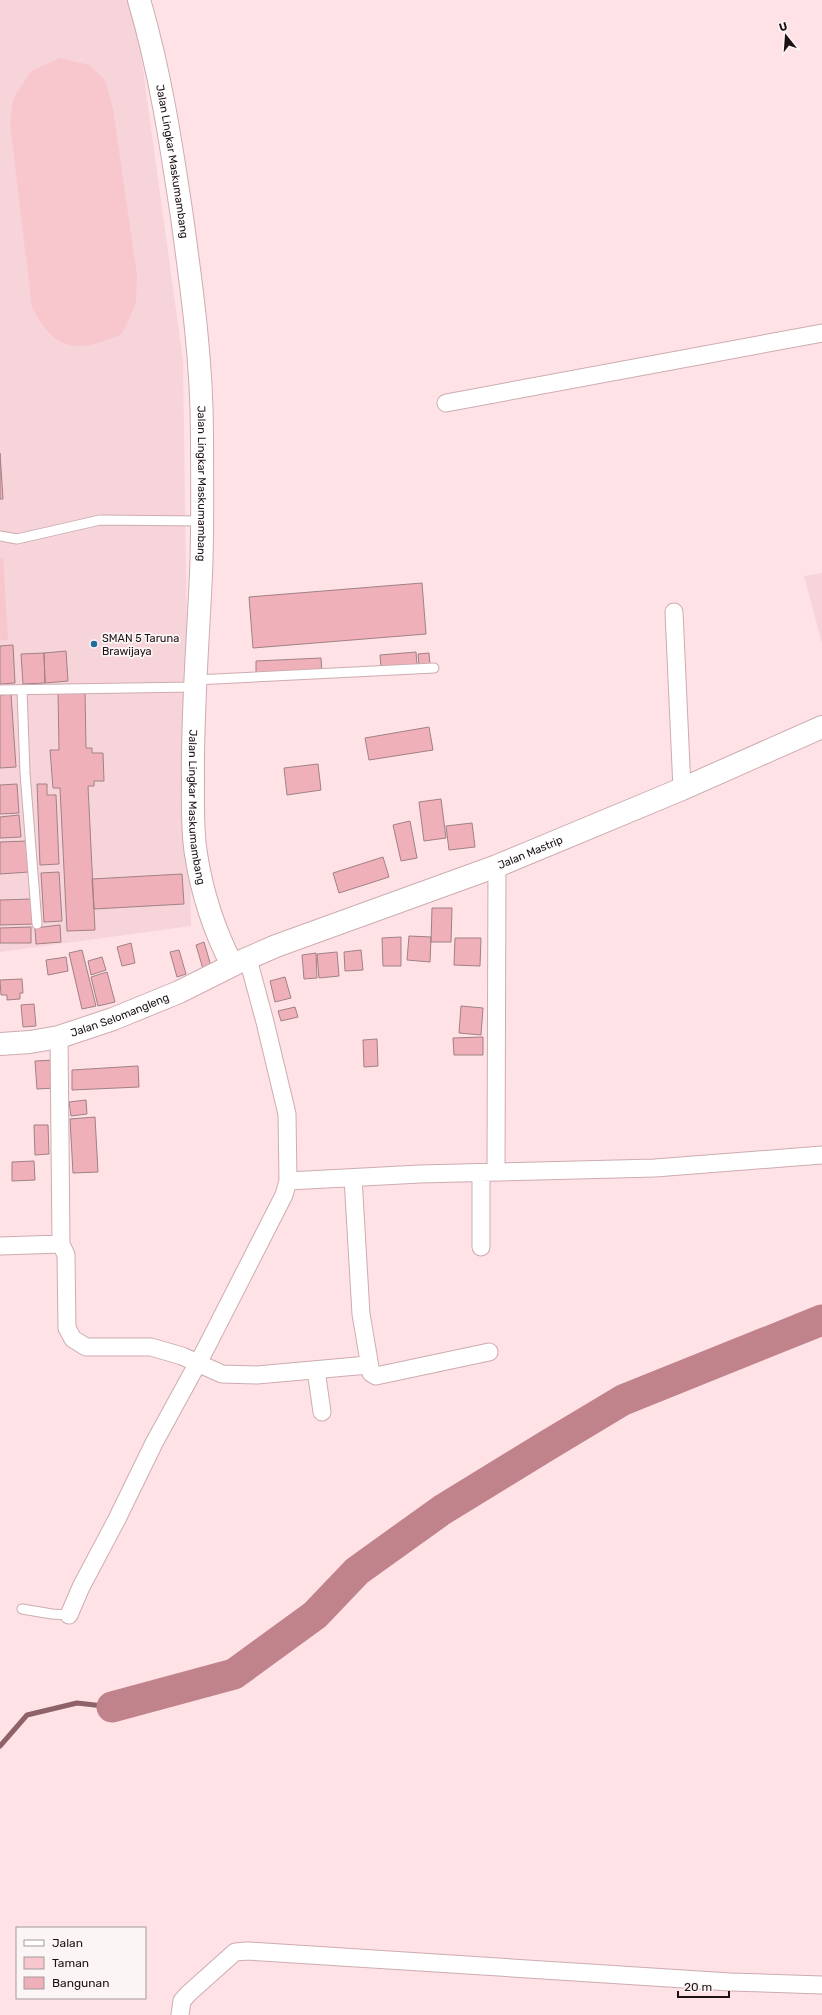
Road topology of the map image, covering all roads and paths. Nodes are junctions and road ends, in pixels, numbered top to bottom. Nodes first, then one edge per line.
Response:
1 (139, 0) edge
2 (822, 333) edge
3 (446, 403) dead end
4 (201, 522) junction
5 (0, 536) edge
6 (674, 612) dead end
7 (434, 668) dead end
8 (194, 684) junction
9 (0, 690) edge
10 (22, 690) junction
11 (822, 727) edge
12 (682, 789) junction
13 (498, 866) junction
14 (37, 924) dead end
15 (240, 962) junction
16 (59, 1037) junction
17 (0, 1044) edge
18 (822, 1155) edge
19 (489, 1172) junction
20 (353, 1178) junction
21 (288, 1181) junction
22 (61, 1244) junction
23 (0, 1246) edge
24 (481, 1247) dead end
25 (489, 1352) dead end
26 (191, 1361) junction
27 (368, 1364) junction
28 (316, 1370) junction
29 (322, 1412) dead end
30 (22, 1608) dead end
31 (67, 1615) joint
32 (822, 1985) edge
33 (180, 2015) edge

1 - 4 street, Jalan Lingkar Maskumambang
2 - 3 street
4 - 5 lane
4 - 8 street, Jalan Lingkar Maskumambang
6 - 12 street
7 - 8 lane
8 - 10 lane
8 - 15 street, Jalan Lingkar Maskumambang
9 - 10 lane
10 - 14 lane
11 - 12 street, Jalan Mastrip
12 - 13 street, Jalan Mastrip
13 - 15 street, Jalan Mastrip
13 - 19 street
15 - 16 street, Jalan Selomangleng
15 - 21 street
16 - 17 street, Jalan Selomangleng
16 - 22 street
18 - 19 street
19 - 20 street
19 - 24 street
20 - 21 street
20 - 27 street
21 - 26 street
22 - 23 street
22 - 26 street
25 - 27 street
26 - 28 street
26 - 31 street
27 - 28 street
28 - 29 street
30 - 31 lane
32 - 33 street

